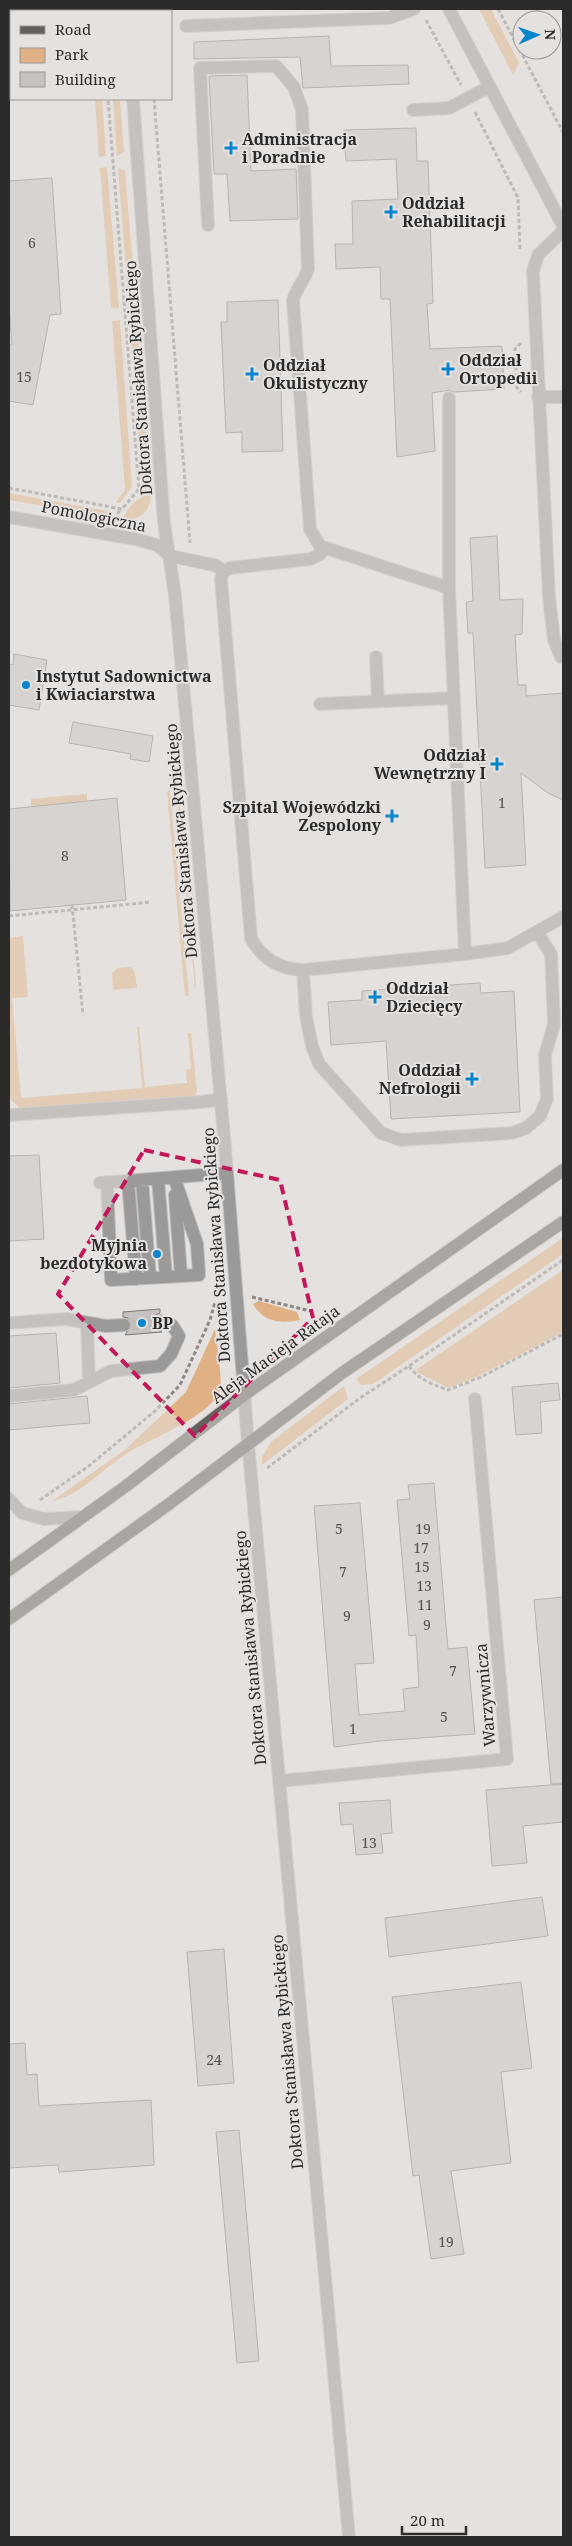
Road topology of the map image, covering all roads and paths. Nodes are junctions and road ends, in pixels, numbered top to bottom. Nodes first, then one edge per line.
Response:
1 (414, 9) edge
2 (449, 9) edge
3 (498, 9) edge
4 (425, 17) dead end
5 (186, 26) dead end
6 (512, 33) edge
7 (527, 60) edge
8 (489, 87) junction
9 (468, 99) junction
10 (108, 100) edge
11 (133, 100) edge
12 (154, 100) edge
13 (413, 110) dead end
14 (563, 132) edge
15 (208, 225) dead end
16 (563, 226) edge
17 (563, 231) edge
18 (521, 254) dead end
19 (525, 338) dead end
20 (523, 394) dead end
21 (538, 396) junction
22 (563, 397) edge
23 (449, 398) dead end
24 (9, 488) edge
25 (120, 509) junction
26 (9, 517) edge
27 (114, 521) dead end
28 (325, 548) junction
29 (170, 556) junction
30 (192, 560) junction
31 (225, 571) junction
32 (449, 588) junction
33 (376, 657) dead end
34 (561, 657) dead end
35 (454, 698) junction
36 (378, 701) junction
37 (320, 704) dead end
38 (151, 902) dead end
39 (72, 905) dead end
40 (9, 916) edge
41 (563, 917) edge
42 (70, 927) dead end
43 (74, 927) junction
44 (81, 928) dead end
45 (537, 932) junction
46 (465, 954) junction
47 (302, 970) junction
48 (83, 1015) dead end
49 (221, 1099) junction
50 (9, 1115) edge
51 (563, 1170) edge
52 (227, 1173) junction
53 (174, 1177) junction
54 (158, 1179) junction
55 (142, 1180) junction
56 (128, 1181) junction
57 (563, 1222) edge
58 (563, 1260) edge
59 (181, 1276) junction
60 (166, 1277) junction
61 (136, 1278) junction
62 (150, 1278) junction
63 (261, 1298) dead end
64 (215, 1302) dead end
65 (314, 1312) dead end
66 (161, 1321) dead end
67 (9, 1322) edge
68 (87, 1323) junction
69 (124, 1325) tunnel mouth
70 (563, 1334) edge
71 (409, 1366) junction
72 (89, 1381) junction
73 (244, 1395) junction
74 (9, 1396) edge
75 (474, 1398) dead end
76 (248, 1444) junction
77 (251, 1480) junction
78 (9, 1499) edge
79 (37, 1502) dead end
80 (81, 1517) junction
81 (9, 1570) edge
82 (9, 1619) edge
83 (279, 1781) junction
84 (349, 2537) edge

1 - 5 street
2 - 8 street
3 - 6 path
4 - 9 path
7 - 14 path
8 - 9 street
8 - 16 street
9 - 13 street
9 - 18 path
10 - 25 path
11 - 29 street, Doktora Stanisława Rybickiego
12 - 30 path
15 - 28 street
17 - 21 street
19 - 20 path
21 - 22 street
21 - 34 street
23 - 32 street
24 - 25 path
25 - 27 path
26 - 29 street, Pomologiczna
28 - 31 street
28 - 32 street
29 - 30 street
29 - 49 street, Doktora Stanisława Rybickiego
30 - 31 street
31 - 47 street
32 - 35 street
33 - 36 street
35 - 36 street
35 - 46 street
36 - 37 street
38 - 40 path
39 - 43 path, bridge
41 - 45 street
42 - 43 path
43 - 44 path
43 - 48 path
45 - 46 street
45 - 47 street
46 - 47 street
49 - 50 street
49 - 52 street, Doktora Stanisława Rybickiego
51 - 73 main road, Aleja Macieja Rataja
52 - 53 street
52 - 73 street, Doktora Stanisława Rybickiego
53 - 54 street
53 - 59 street
53 - 59 street
54 - 55 street
54 - 60 street
55 - 56 street
55 - 62 street
56 - 61 street
56 - 61 street
57 - 76 main road
58 - 71 path
59 - 60 street
60 - 62 street
61 - 62 street
63 - 65 path
64 - 79 path
66 - 72 street
67 - 68 street
68 - 69 street
68 - 72 street
70 - 71 path
71 - 77 path
72 - 74 street
73 - 76 street, Doktora Stanisława Rybickiego
73 - 80 main road, Aleja Macieja Rataja
75 - 83 street, Warzywnicza
76 - 77 street, Doktora Stanisława Rybickiego
76 - 82 main road
77 - 83 street, Doktora Stanisława Rybickiego
78 - 80 street
80 - 81 main road, Aleja Macieja Rataja
83 - 84 street, Doktora Stanisława Rybickiego

